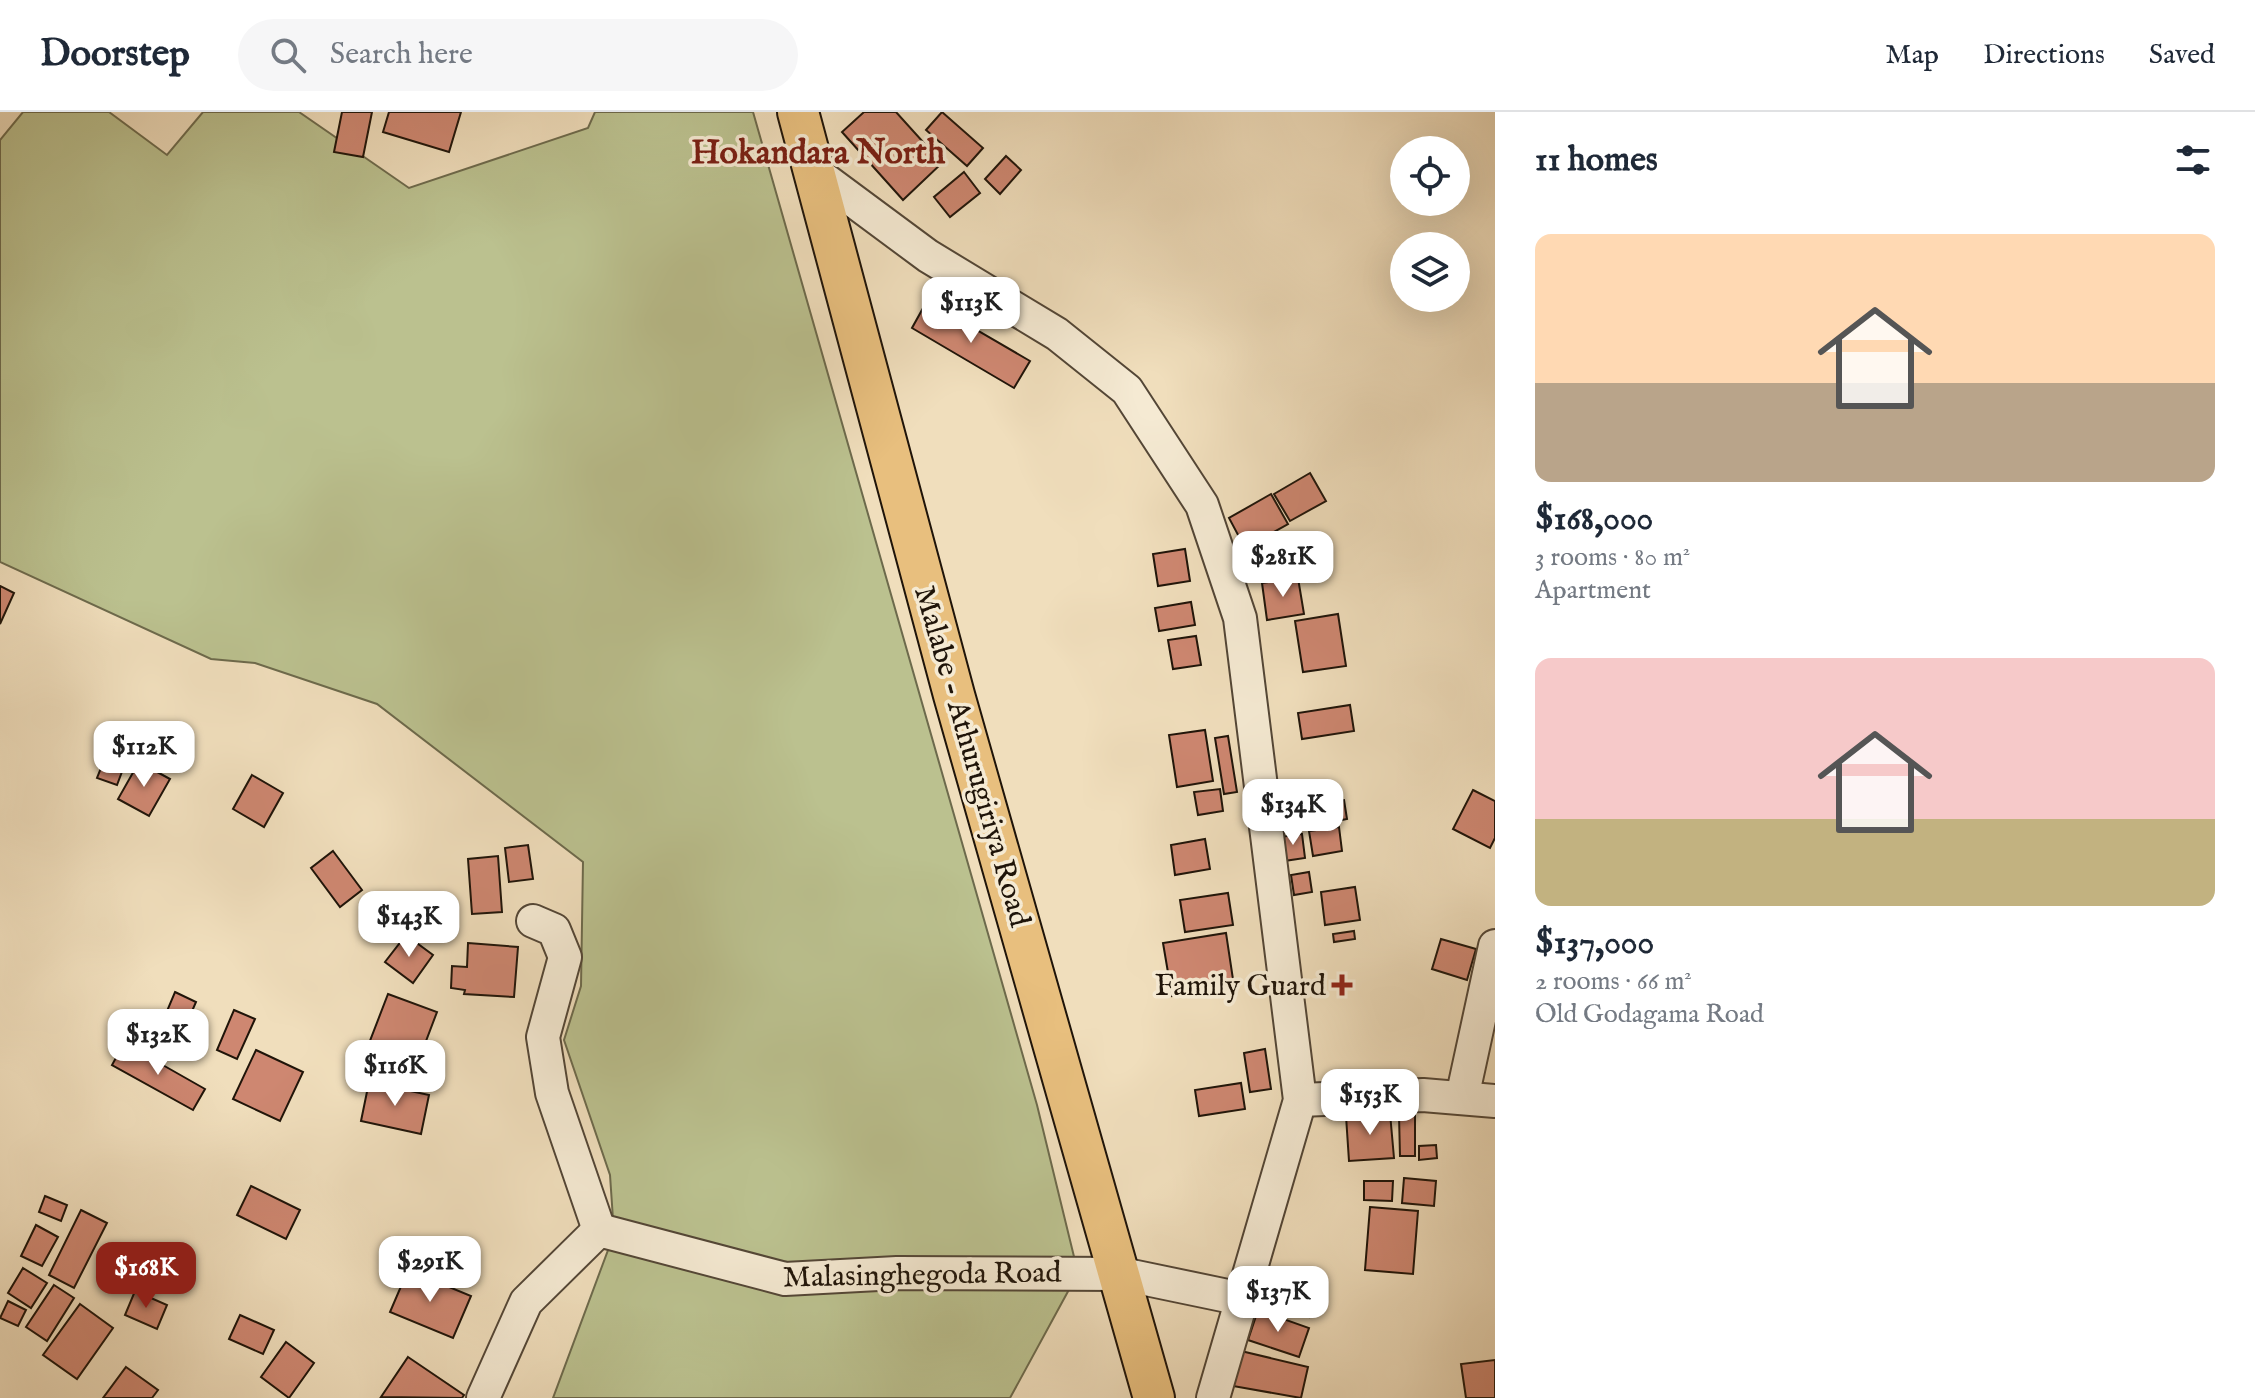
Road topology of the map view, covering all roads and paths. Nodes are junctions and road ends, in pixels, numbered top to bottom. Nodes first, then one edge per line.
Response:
1 (798, 112) edge
2 (816, 173) junction
3 (533, 921) dead end
4 (1495, 946) edge
5 (1462, 1098) junction
6 (1300, 1100) junction
7 (1495, 1101) edge
8 (599, 1230) junction
9 (1122, 1274) junction
10 (1242, 1299) junction
11 (483, 1398) edge
12 (1154, 1398) edge
13 (1213, 1398) edge

1 - 2 main road, Malabe - Athurugiriya Road
2 - 6 street
2 - 9 main road, Malabe - Athurugiriya Road
3 - 8 street
4 - 5 street
5 - 6 street
5 - 7 street
6 - 10 street
8 - 9 street, Malasinghegoda Road
8 - 11 street
9 - 10 street, Malasinghegoda Road
9 - 12 main road, Malabe - Athurugiriya Road
10 - 13 street

